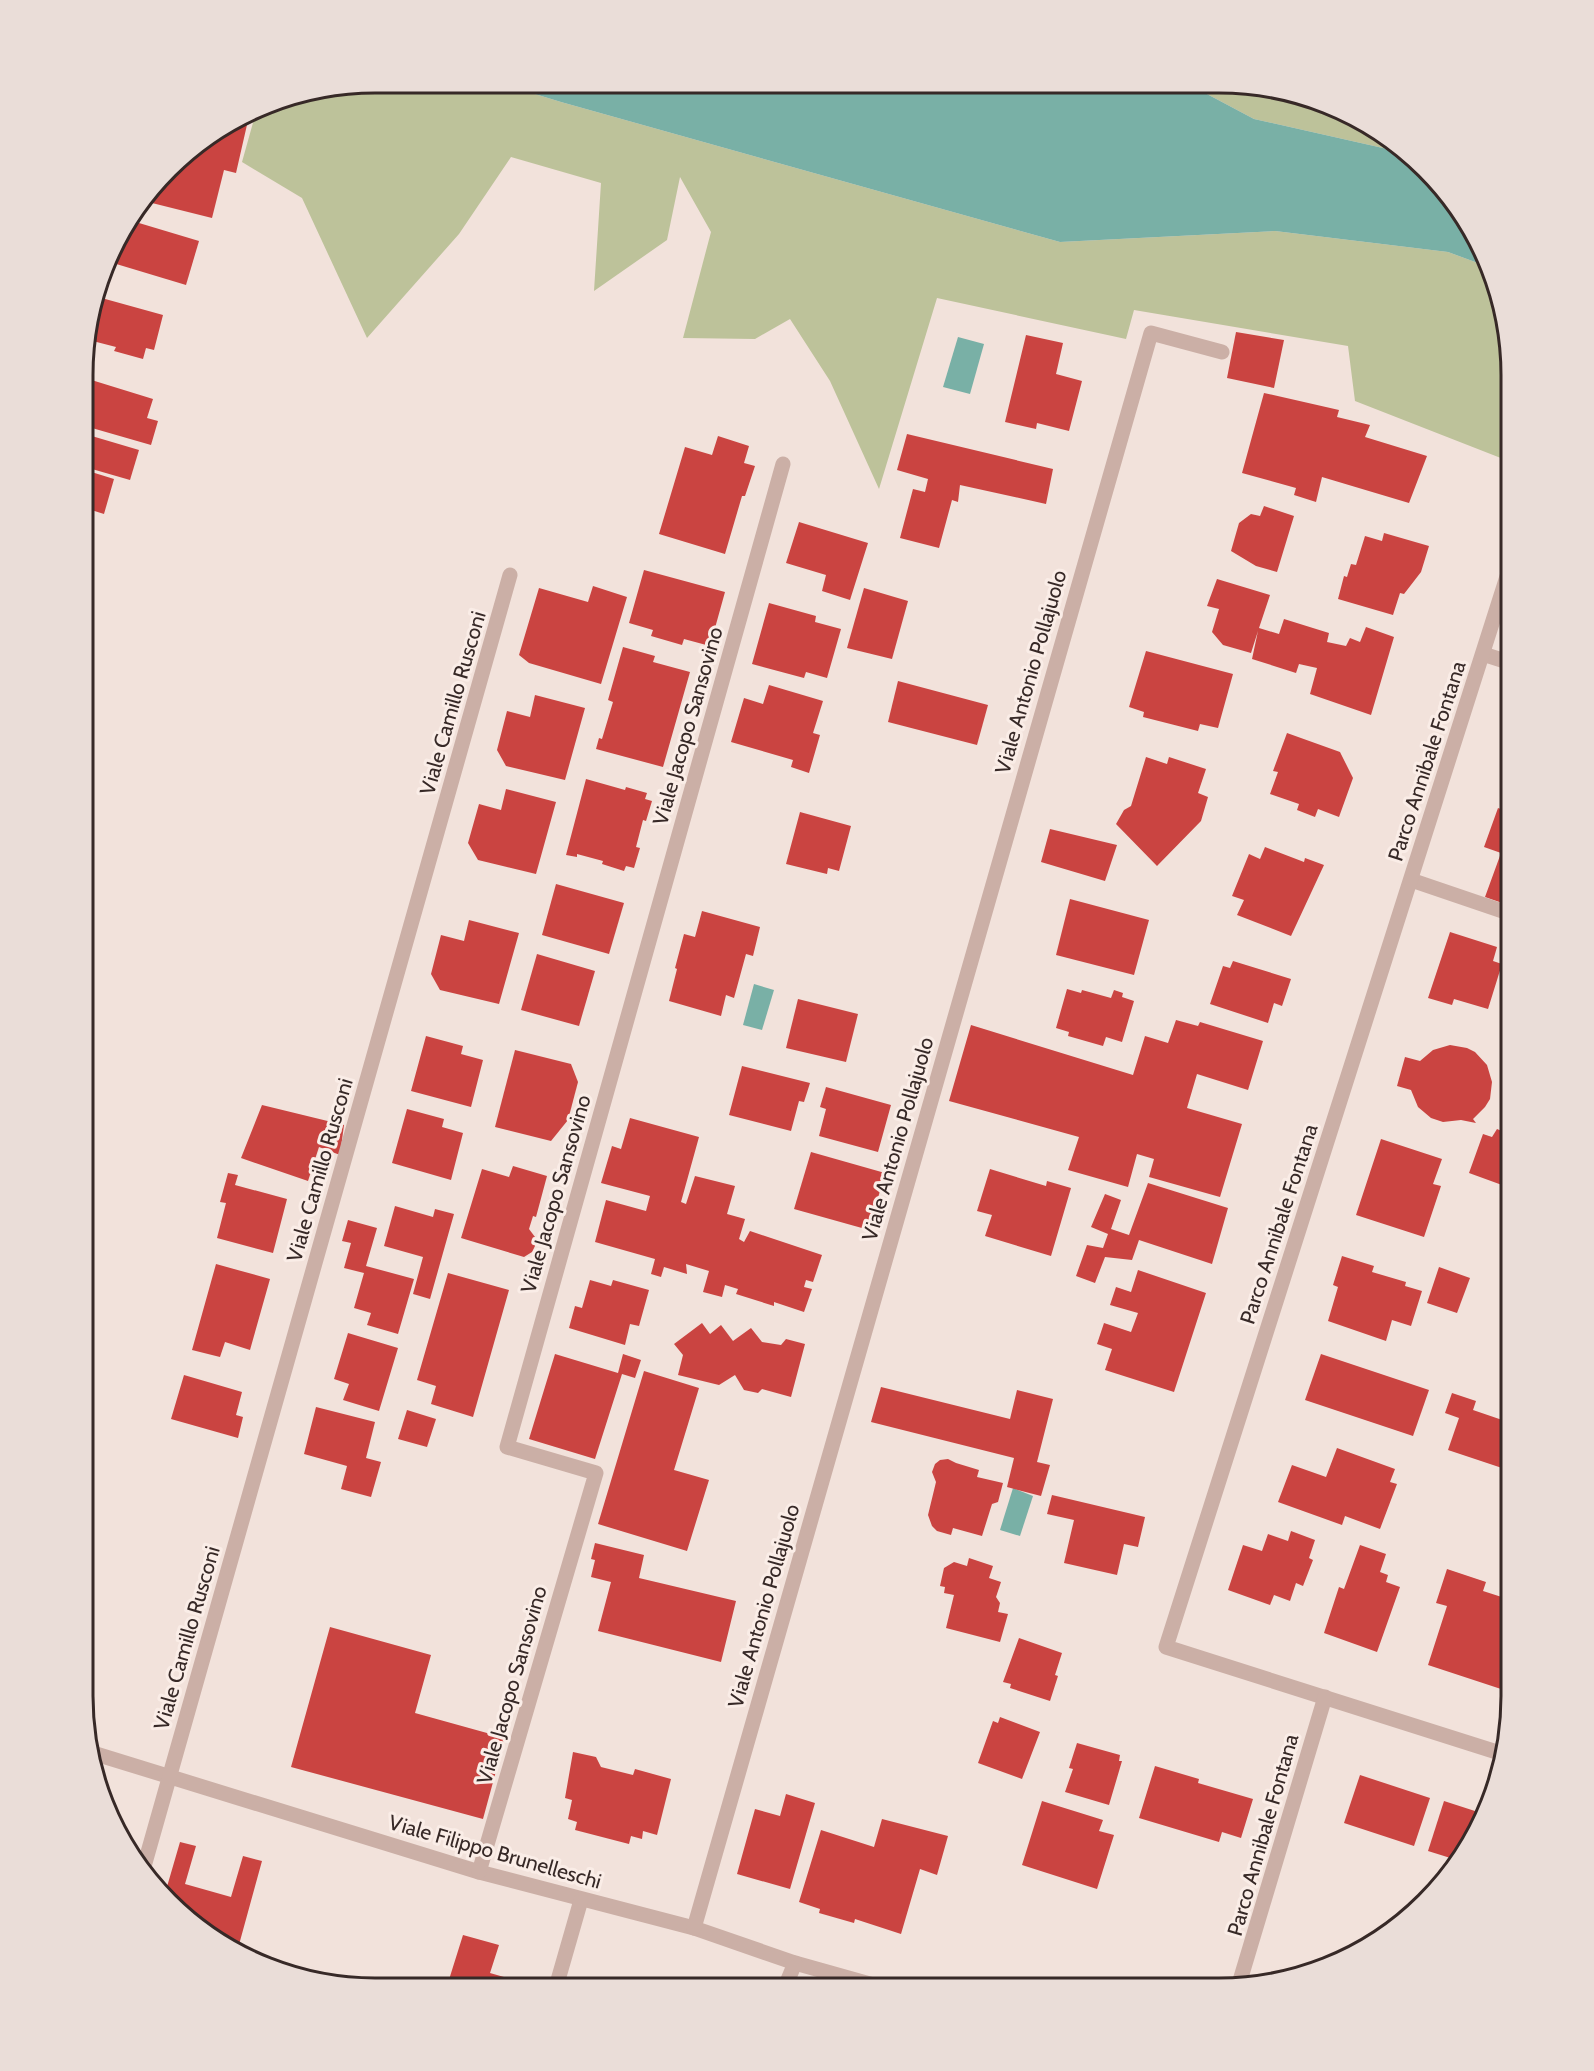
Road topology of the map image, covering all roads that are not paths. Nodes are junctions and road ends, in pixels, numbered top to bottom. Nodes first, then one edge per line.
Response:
1 (1222, 352) dead end
2 (783, 464) dead end
3 (510, 575) dead end
4 (1501, 596) edge
5 (1483, 654) junction
6 (1501, 660) edge
7 (1411, 880) junction
8 (1501, 911) edge
9 (1325, 1697) junction
10 (1496, 1752) edge
11 (99, 1755) edge
12 (168, 1776) junction
13 (146, 1861) edge
14 (479, 1872) junction
15 (581, 1900) junction
16 (694, 1928) junction
17 (795, 1963) junction
18 (1241, 1977) edge
19 (559, 1978) edge
20 (789, 1978) edge
21 (848, 1978) edge

1 - 16 street, Viale Antonio Pollajuolo
2 - 14 street, Viale Jacopo Sansovino
3 - 12 street, Viale Camillo Rusconi
4 - 5 street, Parco Annibale Fontana
5 - 6 street, Parco Annibale Fontana
5 - 7 street, Parco Annibale Fontana
7 - 8 street
7 - 9 street, Parco Annibale Fontana
9 - 10 street, Parco Annibale Fontana
9 - 18 street, Parco Annibale Fontana
11 - 12 street, Viale Filippo Brunelleschi
12 - 13 street, Viale Camillo Rusconi
12 - 14 street, Viale Filippo Brunelleschi
14 - 15 street, Viale Filippo Brunelleschi
15 - 16 street, Viale Filippo Brunelleschi
15 - 19 street
16 - 17 street, Viale Filippo Brunelleschi
17 - 20 street
17 - 21 street, Viale Filippo Brunelleschi

